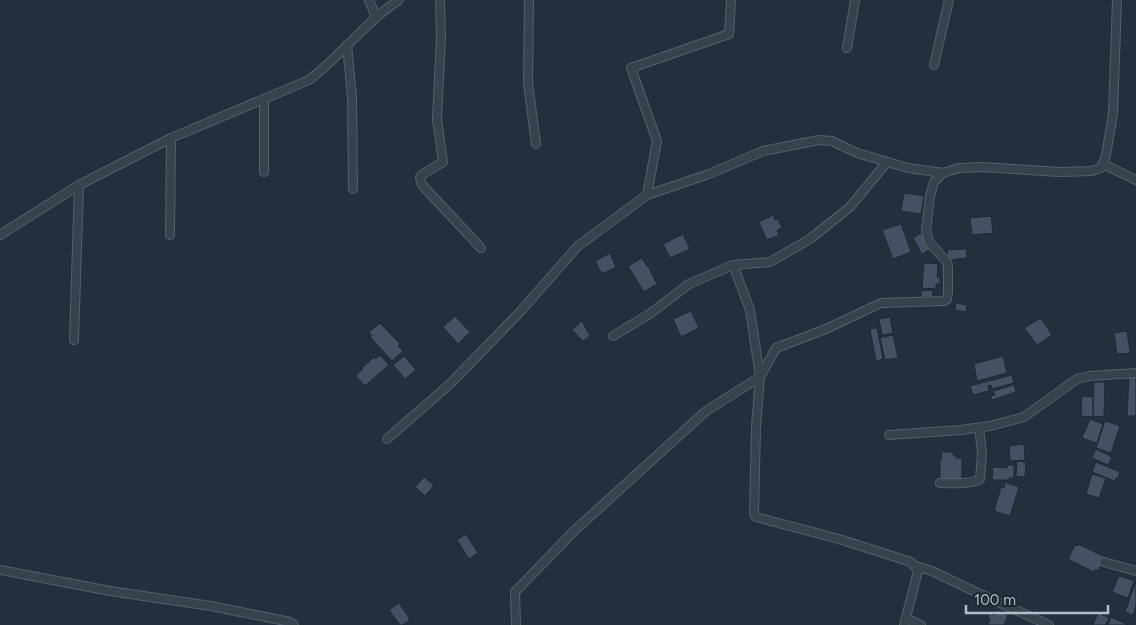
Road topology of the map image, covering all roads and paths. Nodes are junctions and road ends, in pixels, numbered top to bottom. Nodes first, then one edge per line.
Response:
1 (369, 0) edge
2 (400, 0) edge
3 (440, 0) edge
4 (528, 0) edge
5 (731, 0) edge
6 (855, 0) edge
7 (949, 0) edge
8 (1117, 0) edge
9 (376, 17) junction
10 (347, 45) junction
11 (847, 48) dead end
12 (934, 66) dead end
13 (264, 99) junction
14 (171, 138) junction
15 (536, 144) dead end
16 (887, 162) junction
17 (1103, 164) junction
18 (264, 172) dead end
19 (943, 173) junction
20 (1136, 180) edge
21 (79, 185) junction
22 (352, 189) dead end
23 (647, 195) junction
24 (0, 235) edge
25 (170, 235) dead end
26 (481, 248) dead end
27 (733, 265) junction
28 (613, 336) dead end
29 (74, 340) dead end
30 (1136, 373) edge
31 (760, 377) junction
32 (979, 428) junction
33 (889, 435) dead end
34 (387, 439) dead end
35 (940, 484) dead end
36 (1104, 562) dead end
37 (916, 566) junction
38 (0, 570) edge
39 (1136, 571) edge
40 (905, 622) edge
41 (294, 625) edge
42 (516, 625) edge
43 (921, 625) edge
44 (1049, 625) edge

1 - 9 street
2 - 9 street
3 - 26 street
4 - 15 street
5 - 23 street
6 - 11 street
7 - 12 street
8 - 17 street
9 - 10 street
10 - 13 street
10 - 22 street
13 - 14 street
13 - 18 street
14 - 21 street
14 - 25 street
16 - 19 street
16 - 23 street
16 - 27 street
17 - 19 street
17 - 20 street
19 - 31 street
21 - 24 street
21 - 29 street
23 - 34 street
27 - 28 street
27 - 31 street
30 - 32 street
31 - 37 street
31 - 42 street
32 - 33 street
32 - 35 street
36 - 39 street
37 - 40 street
37 - 44 street
38 - 41 street
40 - 43 street

